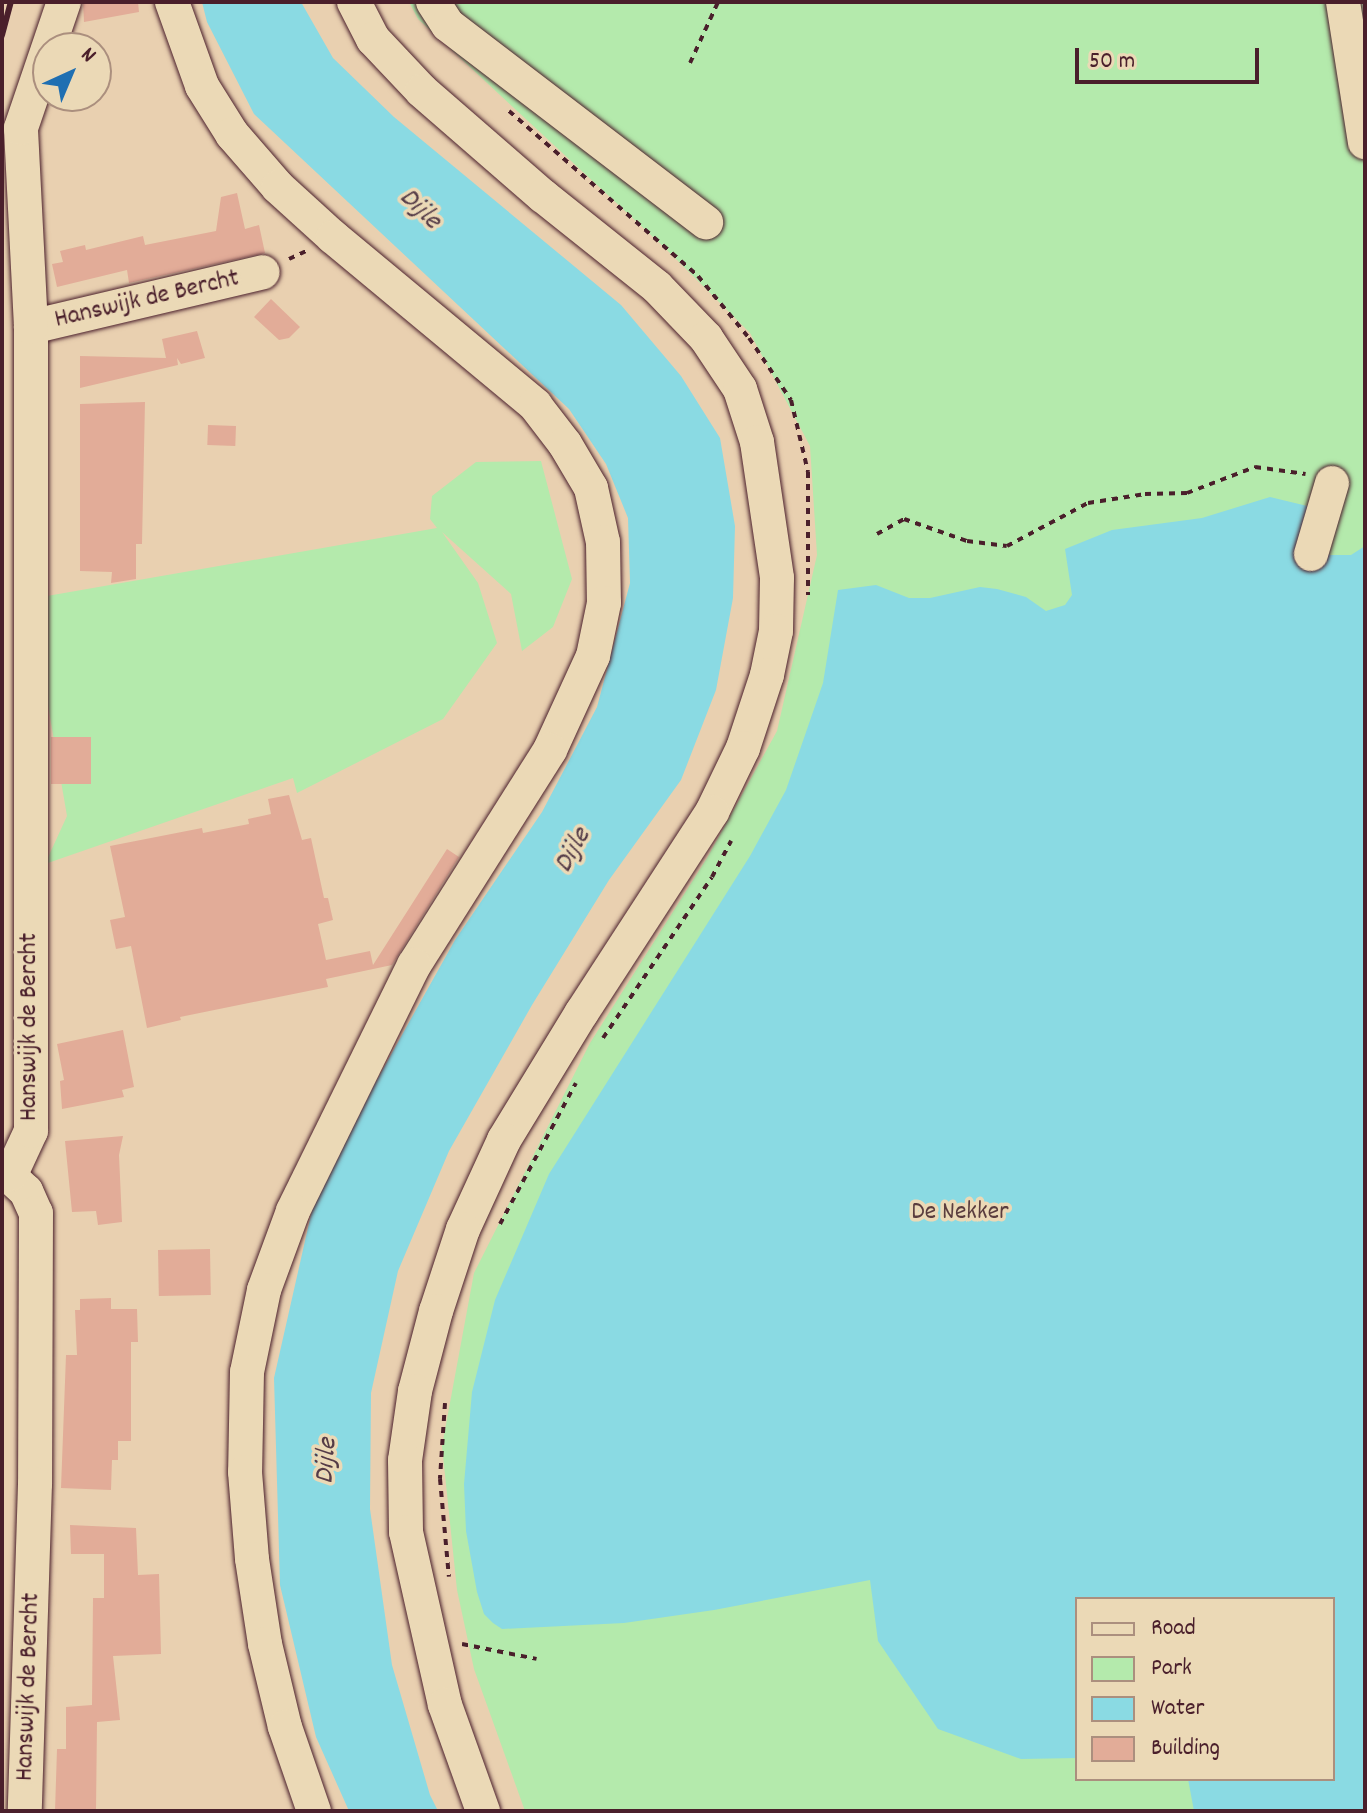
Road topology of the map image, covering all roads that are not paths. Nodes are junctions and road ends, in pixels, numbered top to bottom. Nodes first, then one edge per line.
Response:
1 (64, 2) edge
2 (172, 2) edge
3 (354, 2) edge
4 (433, 2) edge
5 (1343, 2) edge
6 (1365, 142) edge
7 (706, 222) dead end
8 (263, 272) road end
9 (31, 327) junction
10 (1332, 483) road end
11 (1311, 554) dead end
12 (7, 1171) edge
13 (25, 1811) edge
14 (314, 1811) edge
15 (483, 1811) edge

1 - 9 street, Hanswijk de Bercht
2 - 14 street
3 - 15 street
4 - 7 street
5 - 6 street
8 - 9 street, Hanswijk de Bercht
9 - 12 street, Hanswijk de Bercht
10 - 11 street
12 - 13 street, Hanswijk de Bercht

